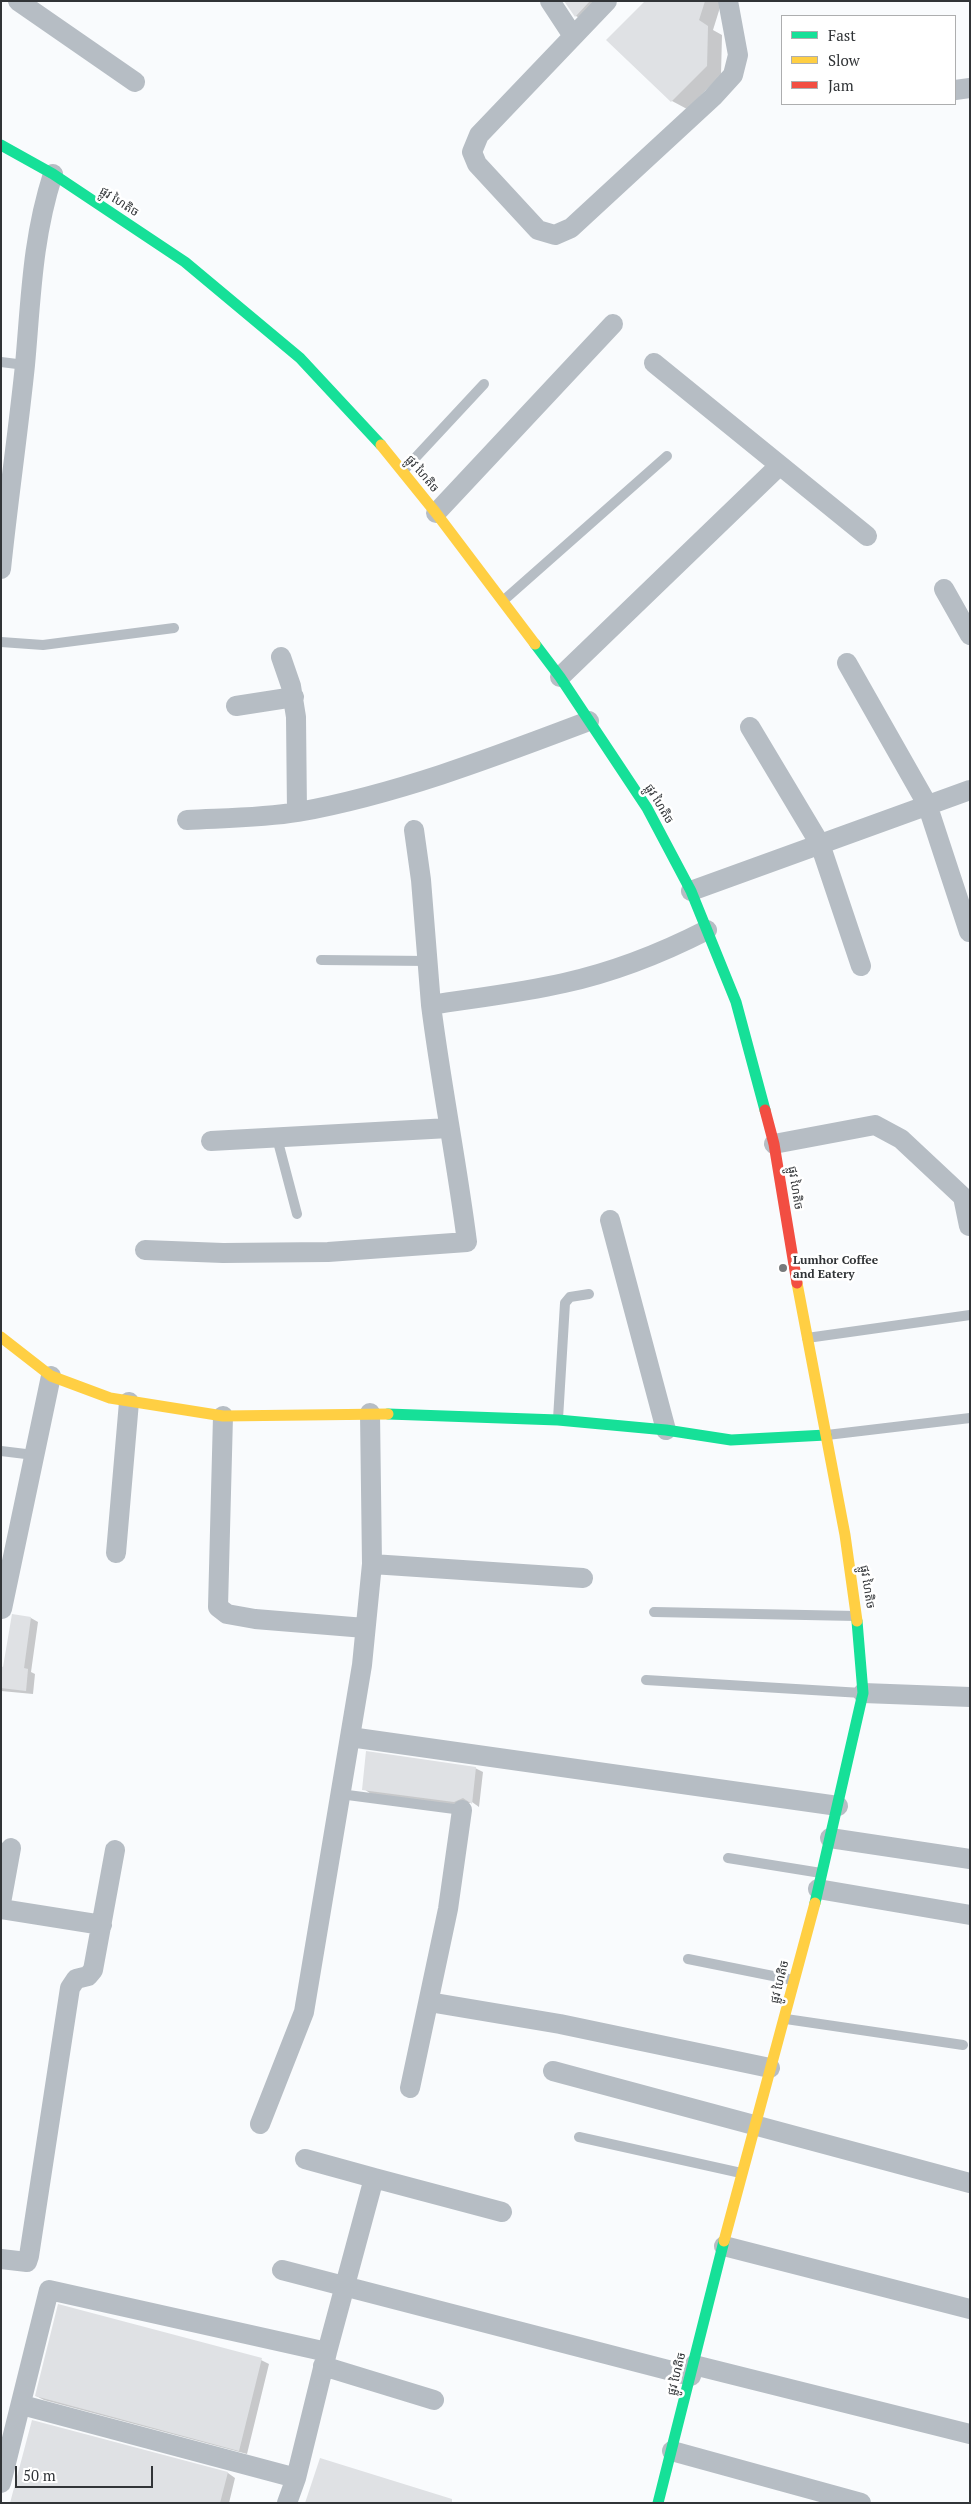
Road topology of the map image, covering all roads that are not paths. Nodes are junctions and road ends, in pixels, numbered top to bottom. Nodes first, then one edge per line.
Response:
1 (18, 1) edge
2 (550, 1) edge
3 (607, 1) edge
4 (728, 1) edge
5 (573, 36) junction
6 (135, 82) dead end
7 (970, 88) edge
8 (956, 90) edge
9 (1, 145) edge
10 (53, 174) junction
11 (613, 324) dead end
12 (1, 362) edge
13 (654, 363) dead end
14 (25, 365) junction
15 (484, 384) dead end
16 (667, 456) dead end
17 (779, 466) junction
18 (402, 472) junction
19 (436, 513) junction
20 (867, 536) dead end
21 (2, 558) edge
22 (944, 589) dead end
23 (503, 600) junction
24 (174, 628) dead end
25 (970, 635) edge
26 (1, 642) edge
27 (281, 657) dead end
28 (846, 663) dead end
29 (560, 677) junction
30 (294, 697) junction
31 (236, 706) dead end
32 (589, 721) junction
33 (750, 727) dead end
34 (970, 790) edge
35 (927, 804) junction
36 (297, 812) junction
37 (188, 820) dead end
38 (414, 830) dead end
39 (820, 844) junction
40 (691, 891) junction
41 (707, 930) junction
42 (969, 932) edge
43 (321, 960) dead end
44 (429, 960) junction
45 (861, 966) dead end
46 (431, 1004) junction
47 (449, 1128) junction
48 (277, 1138) junction
49 (211, 1142) dead end
50 (774, 1144) junction
51 (966, 1195) edge
52 (296, 1214) dead end
53 (610, 1220) dead end
54 (969, 1226) edge
55 (145, 1250) dead end
56 (589, 1294) dead end
57 (970, 1315) edge
58 (1, 1337) edge
59 (806, 1338) junction
60 (51, 1376) junction
61 (128, 1402) junction
62 (370, 1413) junction
63 (223, 1416) junction
64 (970, 1418) edge
65 (558, 1420) junction
66 (666, 1430) junction
67 (826, 1435) junction
68 (1, 1451) edge
69 (34, 1455) junction
70 (116, 1553) dead end
71 (372, 1564) junction
72 (583, 1578) dead end
73 (2, 1609) edge
74 (654, 1612) dead end
75 (858, 1616) junction
76 (366, 1628) junction
77 (646, 1680) dead end
78 (863, 1693) junction
79 (970, 1698) edge
80 (350, 1737) junction
81 (340, 1794) junction
82 (838, 1806) junction
83 (462, 1810) joint
84 (830, 1838) junction
85 (11, 1848) dead end
86 (115, 1850) dead end
87 (728, 1858) dead end
88 (970, 1859) edge
89 (820, 1881) junction
90 (1, 1903) edge
91 (1, 1909) edge
92 (970, 1915) edge
93 (102, 1925) junction
94 (688, 1959) dead end
95 (794, 1981) junction
96 (429, 2002) junction
97 (785, 2019) junction
98 (963, 2045) dead end
99 (770, 2068) junction
100 (553, 2071) dead end
101 (410, 2088) dead end
102 (260, 2124) dead end
103 (753, 2126) junction
104 (579, 2137) dead end
105 (305, 2159) dead end
106 (742, 2174) junction
107 (374, 2178) junction
108 (970, 2183) edge
109 (502, 2212) dead end
110 (724, 2246) junction
111 (1, 2260) edge
112 (282, 2270) dead end
113 (344, 2287) junction
114 (970, 2309) edge
115 (325, 2359) junction
116 (692, 2370) junction
117 (434, 2400) dead end
118 (22, 2404) junction
119 (970, 2434) edge
120 (672, 2451) junction
121 (296, 2478) junction
122 (1, 2483) edge
123 (287, 2503) edge
124 (658, 2503) edge
125 (860, 2503) edge

1 - 6 street
2 - 5 street
3 - 5 street
4 - 5 street
7 - 8 street
9 - 10 street, ផ្លូវ ហៃតិច
10 - 14 street
10 - 18 street, ផ្លូវ ហៃតិច
11 - 19 street
12 - 14 lane
13 - 17 street
14 - 21 street
15 - 18 lane
16 - 23 lane
17 - 20 street
17 - 29 street
18 - 19 street, ផ្លូវ ហៃតិច
19 - 23 street, ផ្លូវ ហៃតិច
22 - 25 street
23 - 29 street, ផ្លូវ ហៃតិច
24 - 26 lane
27 - 30 street
28 - 35 street
29 - 32 street, ផ្លូវ ហៃតិច
30 - 31 street
30 - 36 street
32 - 36 street
32 - 40 street, ផ្លូវ ហៃតិច
33 - 39 street
34 - 35 street
35 - 39 street
35 - 42 street
36 - 37 street
38 - 44 street
39 - 40 street
39 - 45 street
40 - 41 street, ផ្លូវ ហៃតិច
41 - 46 street
41 - 50 street, ផ្លូវ ហៃតិច
43 - 44 lane
44 - 46 street
46 - 47 street
47 - 48 street
47 - 55 street
48 - 49 street
48 - 52 lane
50 - 51 street
50 - 59 street, ផ្លូវ ហៃតិច
51 - 54 street
53 - 66 street
56 - 65 lane
57 - 59 lane
58 - 60 street
59 - 67 street, ផ្លូវ ហៃតិច
60 - 61 street
60 - 69 street
61 - 63 street
61 - 70 street
62 - 63 street
62 - 65 street
62 - 71 street
63 - 76 street
64 - 67 lane
65 - 66 street
66 - 67 street
67 - 75 street, ផ្លូវ ហៃតិច
68 - 69 lane
69 - 73 street
71 - 72 street
71 - 76 street
74 - 75 lane
75 - 78 street, ផ្លូវ ហៃតិច
76 - 80 street
77 - 78 lane
78 - 79 street
78 - 82 street, ផ្លូវ ហៃតិច
80 - 81 street
80 - 82 street
81 - 83 lane
81 - 102 street
82 - 84 street, ផ្លូវ ហៃតិច
83 - 96 street
84 - 88 street
84 - 89 street, ផ្លូវ ហៃតិច
85 - 90 street
86 - 93 street
87 - 89 lane
89 - 92 street
89 - 95 street, ផ្លូវ ហៃតិច
91 - 93 street
93 - 111 street
94 - 95 lane
95 - 97 street, ផ្លូវ ហៃតិច
96 - 99 street
96 - 101 street
97 - 98 lane
97 - 99 street, ផ្លូវ ហៃតិច
99 - 103 street, ផ្លូវ ហៃតិច
100 - 103 street
103 - 106 street, ផ្លូវ ហៃតិច
103 - 108 street
104 - 106 lane
105 - 107 street
106 - 110 street, ផ្លូវ ហៃតិច
107 - 109 street
107 - 113 street
110 - 114 street
110 - 116 street, ផ្លូវ ហៃតិច
112 - 113 street
113 - 115 street
113 - 116 street
115 - 117 street
115 - 118 street
115 - 121 street
116 - 119 street
116 - 120 street, ផ្លូវ ហៃតិច
118 - 121 street
118 - 122 street
120 - 124 street, ផ្លូវ ហៃតិច
120 - 125 street
121 - 123 street

